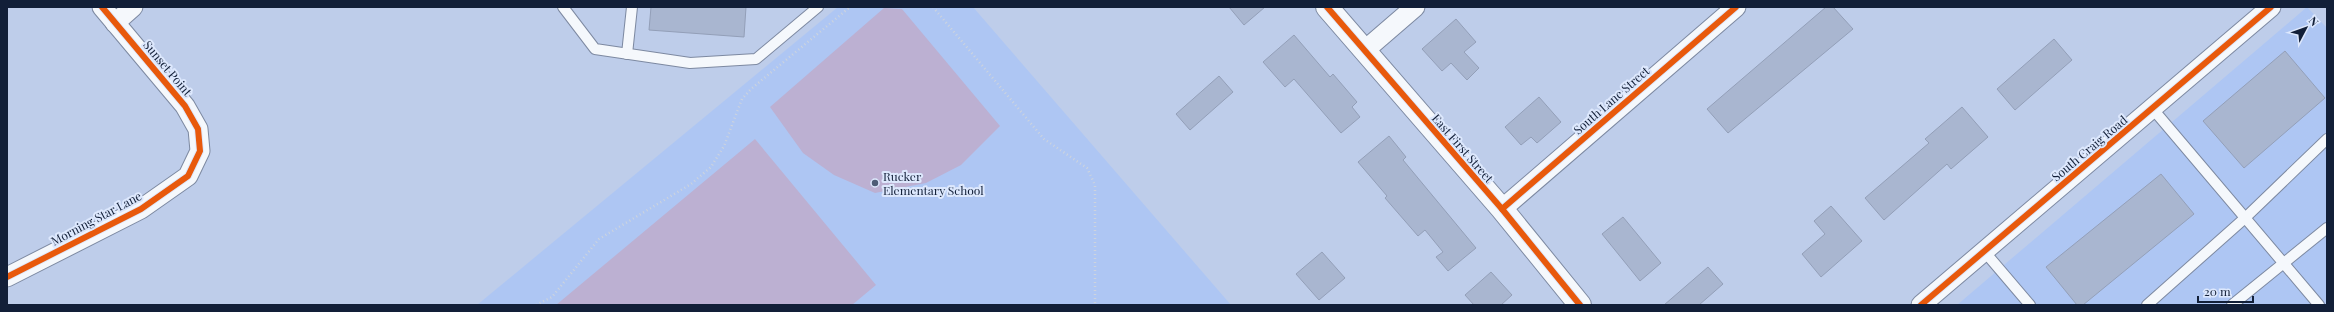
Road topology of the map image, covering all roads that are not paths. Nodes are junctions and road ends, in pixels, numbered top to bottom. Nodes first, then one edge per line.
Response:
1 (102, 7) edge
2 (133, 7) edge
3 (563, 7) edge
4 (624, 7) edge
5 (818, 7) edge
6 (1327, 7) edge
7 (1415, 7) edge
8 (1736, 7) edge
9 (2271, 7) edge
10 (631, 11) edge
11 (115, 22) junction
12 (1364, 51) junction
13 (627, 54) junction
14 (2152, 108) junction
15 (2327, 139) edge
16 (200, 150) joint
17 (1502, 209) junction
18 (2245, 218) junction
19 (2327, 228) edge
20 (1984, 251) junction
21 (2284, 263) junction
22 (7, 277) edge
23 (1580, 305) edge
24 (1921, 305) edge
25 (2030, 305) edge
26 (2147, 305) edge
27 (2232, 305) edge
28 (2320, 305) edge

1 - 11 street, Sunset Point
2 - 11 street
3 - 13 lane
4 - 10 lane
5 - 13 lane
6 - 12 street, East First Street
7 - 12 street
8 - 17 street, South Lane Street
9 - 14 street, South Craig Road
10 - 13 lane
11 - 16 street, Sunset Point
12 - 17 street, East First Street
14 - 18 lane
14 - 20 street, South Craig Road
15 - 18 lane
16 - 22 street, Morning Star Lane
17 - 23 street, East First Street
18 - 21 lane
18 - 26 lane
19 - 21 lane
20 - 24 street, South Craig Road
20 - 25 lane
21 - 27 lane
21 - 28 lane

